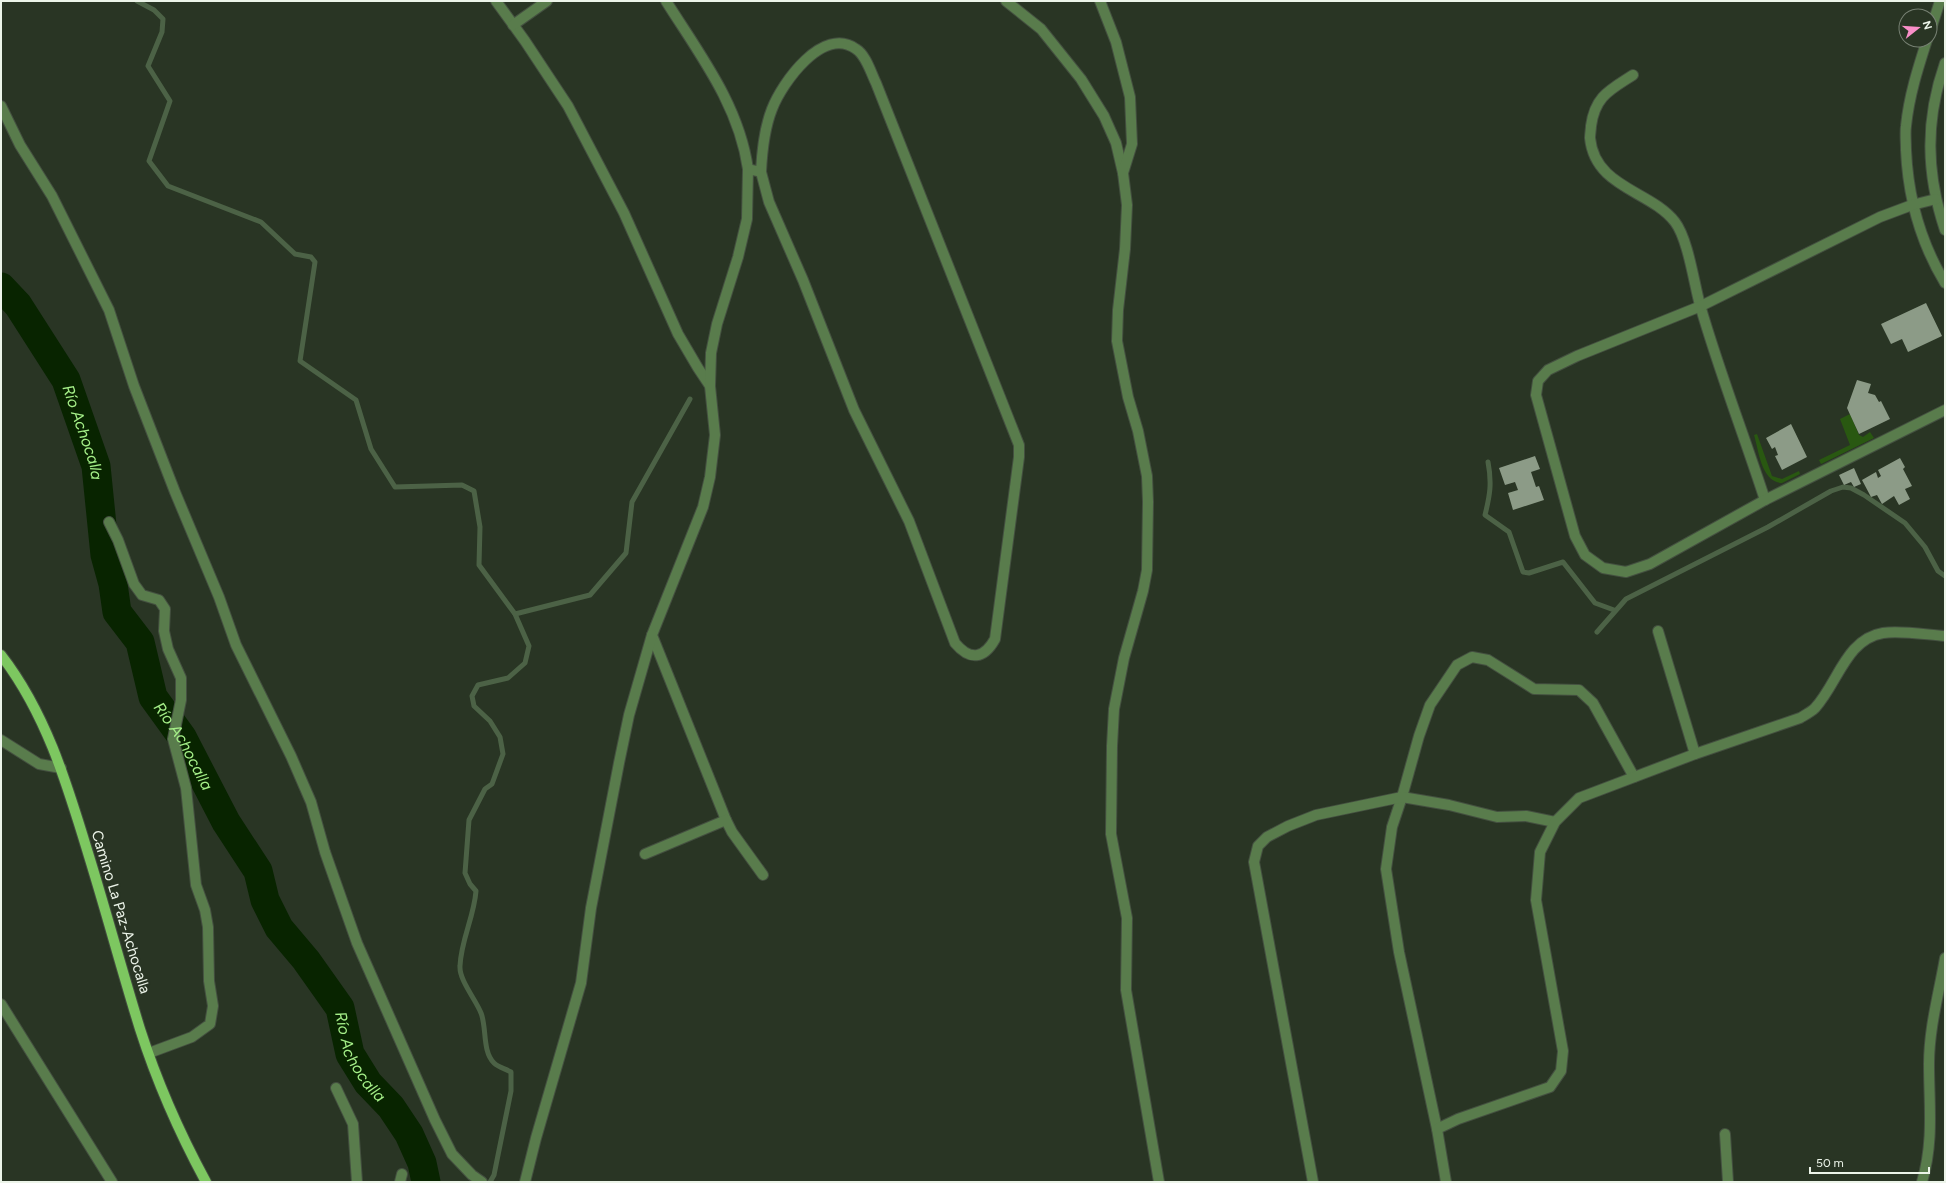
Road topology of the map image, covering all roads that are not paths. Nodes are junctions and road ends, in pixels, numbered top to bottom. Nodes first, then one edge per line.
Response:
1 (496, 1) edge
2 (547, 1) edge
3 (666, 1) edge
4 (1006, 1) edge
5 (1100, 1) edge
6 (513, 25) junction
7 (1924, 48) edge
8 (1945, 63) edge
9 (1633, 75) dead end
10 (1, 106) edge
11 (748, 169) junction
12 (761, 172) junction
13 (1123, 173) junction
14 (1936, 199) junction
15 (1912, 205) junction
16 (1945, 230) edge
17 (1945, 283) edge
18 (1701, 306) junction
19 (710, 386) junction
20 (1945, 410) edge
21 (1766, 500) junction
22 (109, 522) dead end
23 (1658, 631) dead end
24 (652, 635) junction
25 (1945, 636) edge
26 (1, 655) edge
27 (1, 740) edge
28 (1696, 754) junction
29 (61, 768) junction
30 (1634, 777) junction
31 (1402, 797) junction
32 (726, 820) junction
33 (1555, 822) junction
34 (646, 854) dead end
35 (763, 875) dead end
36 (1945, 958) edge
37 (1, 1004) edge
38 (149, 1053) junction
39 (336, 1088) dead end
40 (1437, 1129) junction
41 (1725, 1134) dead end
42 (112, 1182) edge
43 (206, 1182) edge
44 (357, 1182) edge
45 (482, 1182) edge
46 (525, 1182) edge
47 (1159, 1182) edge
48 (1313, 1182) edge
49 (1446, 1182) edge
50 (1728, 1182) edge
51 (1922, 1182) edge

1 - 6 street
2 - 6 street
3 - 11 street
4 - 13 street
5 - 13 street
6 - 19 street
7 - 15 street
8 - 14 street
9 - 18 street
10 - 45 street
11 - 12 street
11 - 19 street
12 - 12 street
13 - 47 street
14 - 15 street
14 - 16 street
15 - 17 street
15 - 18 street
18 - 21 street
18 - 21 street
19 - 24 street
20 - 21 street
22 - 38 street
23 - 28 street
24 - 32 street
24 - 46 street
25 - 28 street
26 - 29 main road, Camino La Paz-Achocalla
27 - 29 street
28 - 30 street
29 - 38 main road, Camino La Paz-Achocalla
30 - 31 street
30 - 33 street
31 - 33 street
31 - 40 street
31 - 48 street
32 - 34 street
32 - 35 street
33 - 40 street
36 - 51 street
37 - 42 street
38 - 43 main road, Camino La Paz-Achocalla
39 - 44 street
40 - 49 street
41 - 50 street

